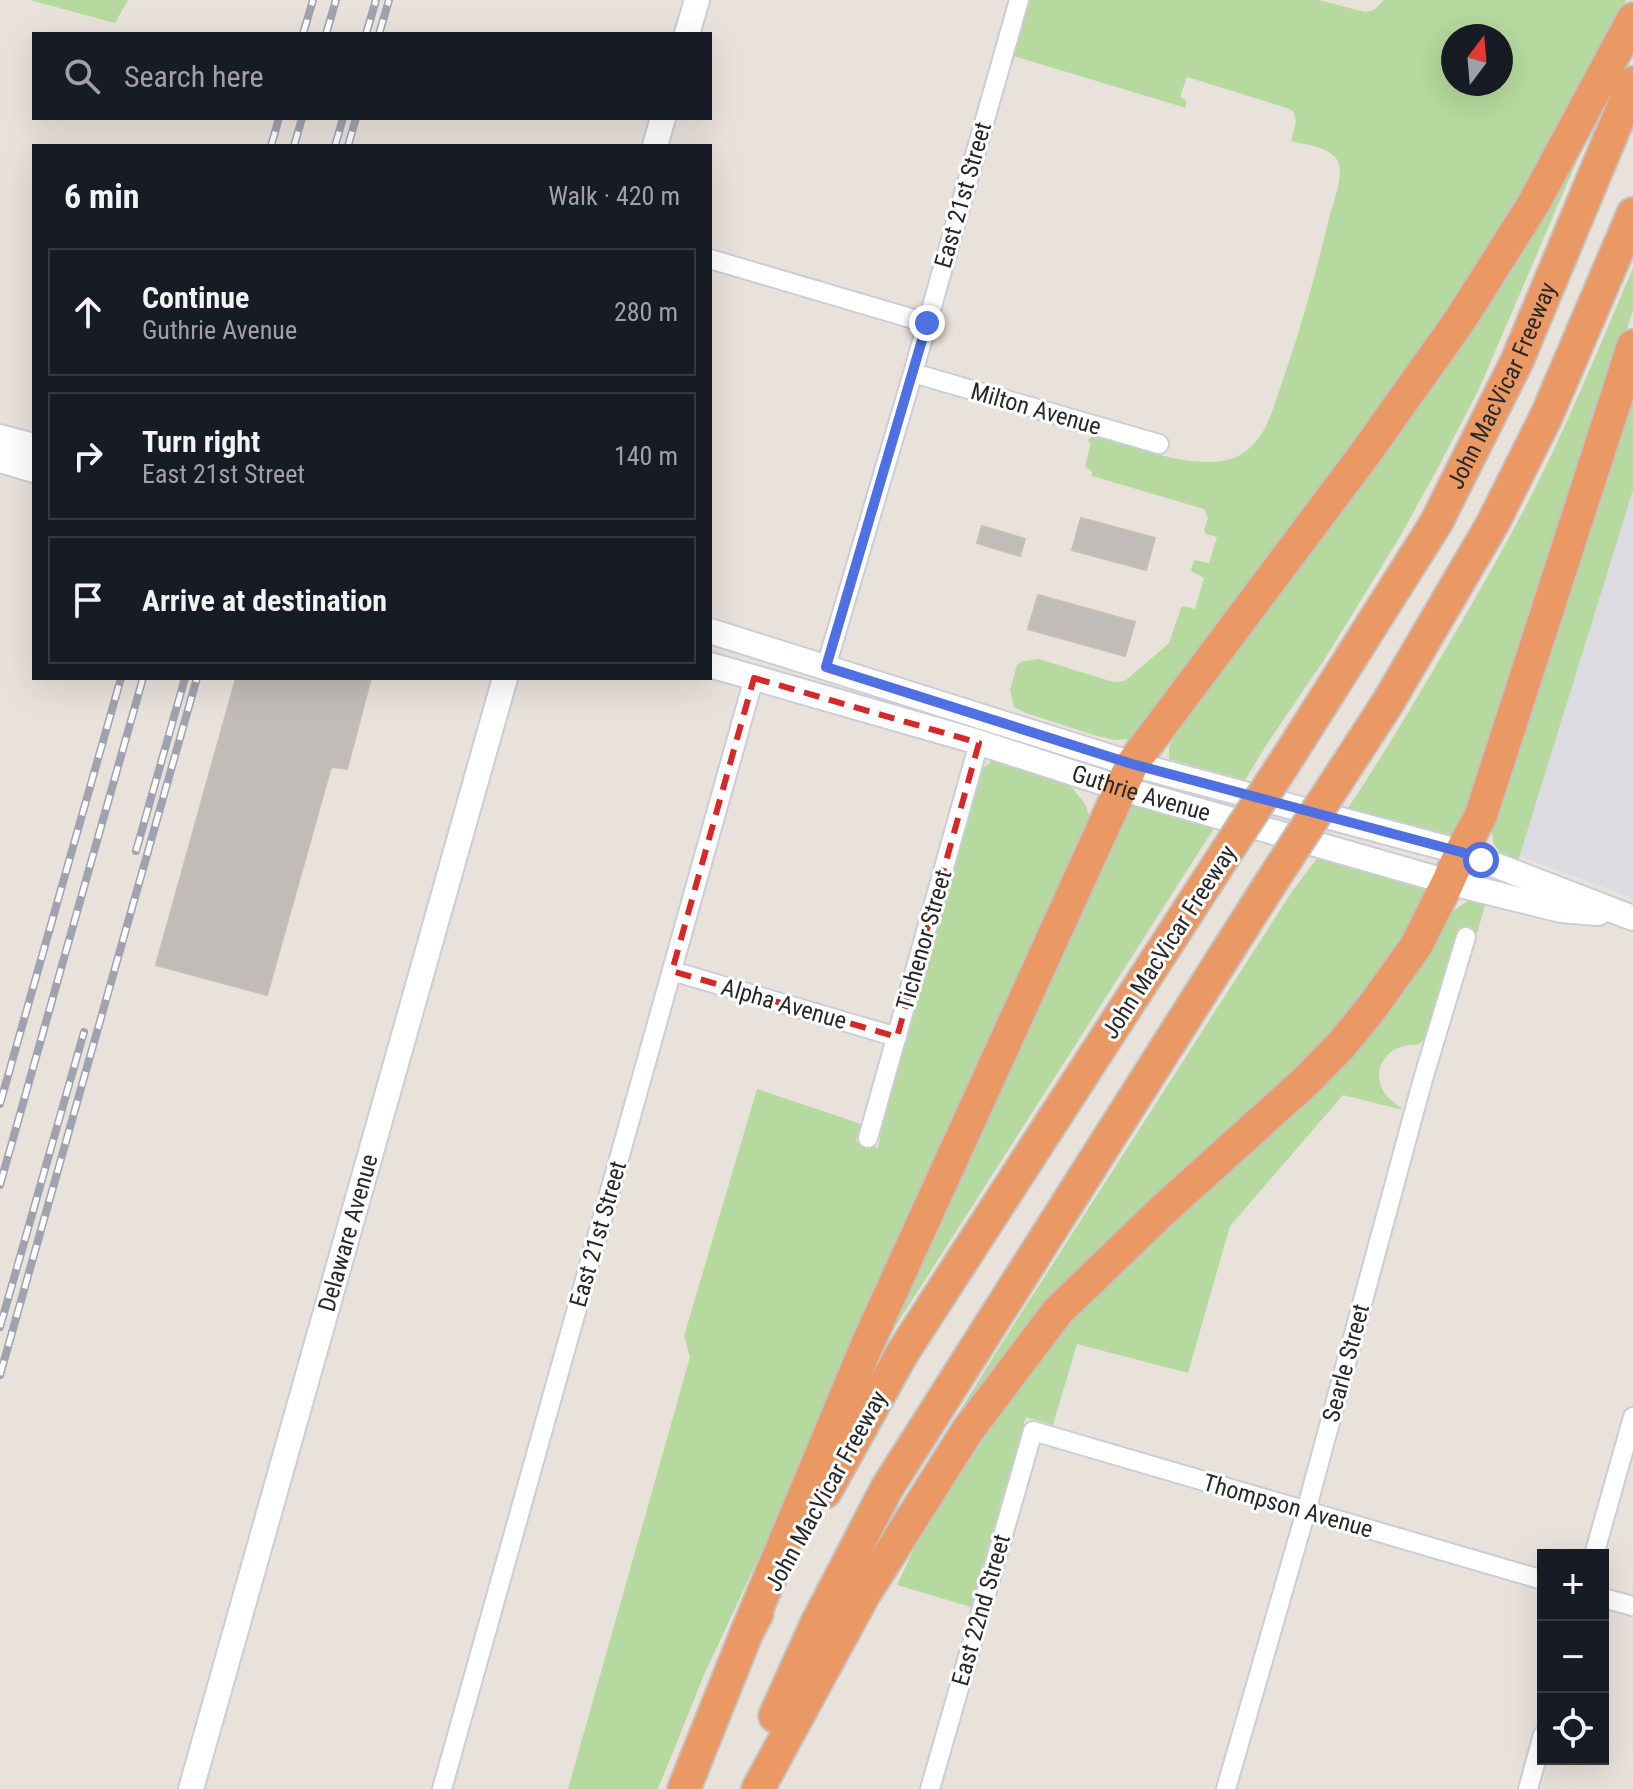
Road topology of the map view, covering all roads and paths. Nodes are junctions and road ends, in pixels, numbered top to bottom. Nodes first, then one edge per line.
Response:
1 (697, 0) edge
2 (1019, 0) edge
3 (1633, 19) edge
4 (688, 32) edge
5 (1633, 83) edge
6 (662, 120) edge
7 (656, 144) edge
8 (1633, 214) edge
9 (712, 260) edge
10 (927, 323) junction
11 (1633, 346) edge
12 (913, 373) junction
13 (0, 437) edge
14 (1159, 444) dead end
15 (32, 445) edge
16 (0, 460) edge
17 (32, 469) edge
18 (712, 632) edge
19 (712, 666) edge
20 (826, 667) junction
21 (754, 678) junction
22 (504, 680) edge
23 (979, 743) junction
24 (1126, 776) junction
25 (1461, 852) junction
26 (1448, 882) junction
27 (1628, 917) edge
28 (1466, 937) dead end
29 (672, 971) junction
30 (897, 1037) junction
31 (868, 1138) dead end
32 (1633, 1417) edge
33 (1033, 1431) joint
34 (1306, 1511) junction
35 (1596, 1549) edge
36 (1537, 1578) edge
37 (1609, 1600) edge
38 (1633, 1606) edge
39 (747, 1632) junction
40 (1537, 1757) edge
41 (191, 1789) edge
42 (442, 1789) edge
43 (684, 1789) edge
44 (744, 1789) edge
45 (758, 1789) edge
46 (930, 1789) edge
47 (1226, 1789) edge
48 (1528, 1789) edge

1 - 4 main road
2 - 10 street, East 21st Street
3 - 24 highway
5 - 39 highway, John MacVicar Freeway, bridge
6 - 7 main road
8 - 44 highway, bridge
9 - 10 street
10 - 12 street, East 21st Street
11 - 25 highway
12 - 14 street, Milton Avenue
12 - 20 street, East 21st Street
13 - 15 main road
16 - 17 main road
18 - 20 main road, Guthrie Avenue
19 - 21 main road, Guthrie Avenue
20 - 24 main road, Guthrie Avenue
21 - 23 main road, Guthrie Avenue
21 - 29 street, East 21st Street
22 - 41 main road, Delaware Avenue
23 - 24 main road, Guthrie Avenue
23 - 30 street, Tichenor Street
24 - 25 main road, Guthrie Avenue
24 - 26 main road, Guthrie Avenue
24 - 39 highway
25 - 26 highway
25 - 27 main road, Guthrie Avenue
26 - 27 main road, Guthrie Avenue
26 - 45 highway
28 - 34 street, Searle Street
29 - 30 street, Alpha Avenue
29 - 42 street, East 21st Street
30 - 31 street, Tichenor Street
32 - 35 street
33 - 34 street, Thompson Avenue
33 - 46 street, East 22nd Street
34 - 36 street, Thompson Avenue
34 - 47 street, Searle Street
37 - 38 street
39 - 43 highway, John MacVicar Freeway
40 - 48 street

